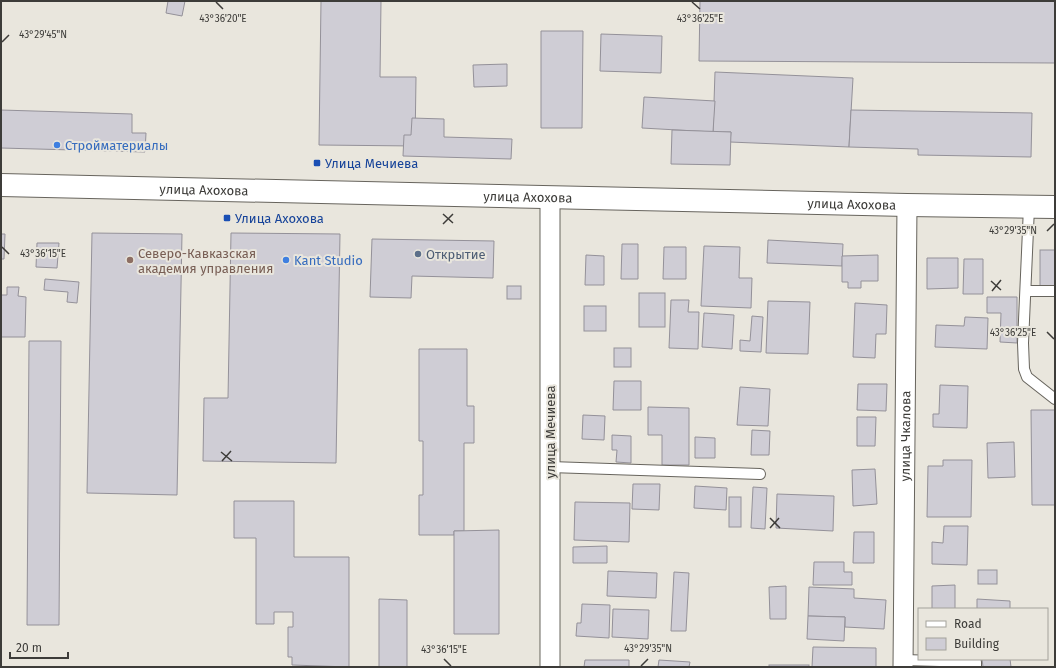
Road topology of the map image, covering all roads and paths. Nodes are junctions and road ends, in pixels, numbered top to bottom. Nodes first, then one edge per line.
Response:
1 (1, 185) edge
2 (550, 198) junction
3 (907, 206) junction
4 (1029, 207) junction
5 (1055, 207) edge
6 (1026, 291) junction
7 (1055, 291) edge
8 (1055, 399) edge
9 (550, 466) junction
10 (760, 474) dead end
11 (903, 663) edge
12 (550, 667) edge
13 (976, 667) edge

1 - 2 main road, улица Ахохова
2 - 3 main road, улица Ахохова
2 - 9 street, улица Мечиева
3 - 4 main road, улица Ахохова
3 - 11 street, улица Чкалова
4 - 5 main road, улица Ахохова
4 - 6 lane
6 - 7 lane
6 - 8 lane
9 - 10 lane
9 - 12 street, улица Мечиева
11 - 13 lane

